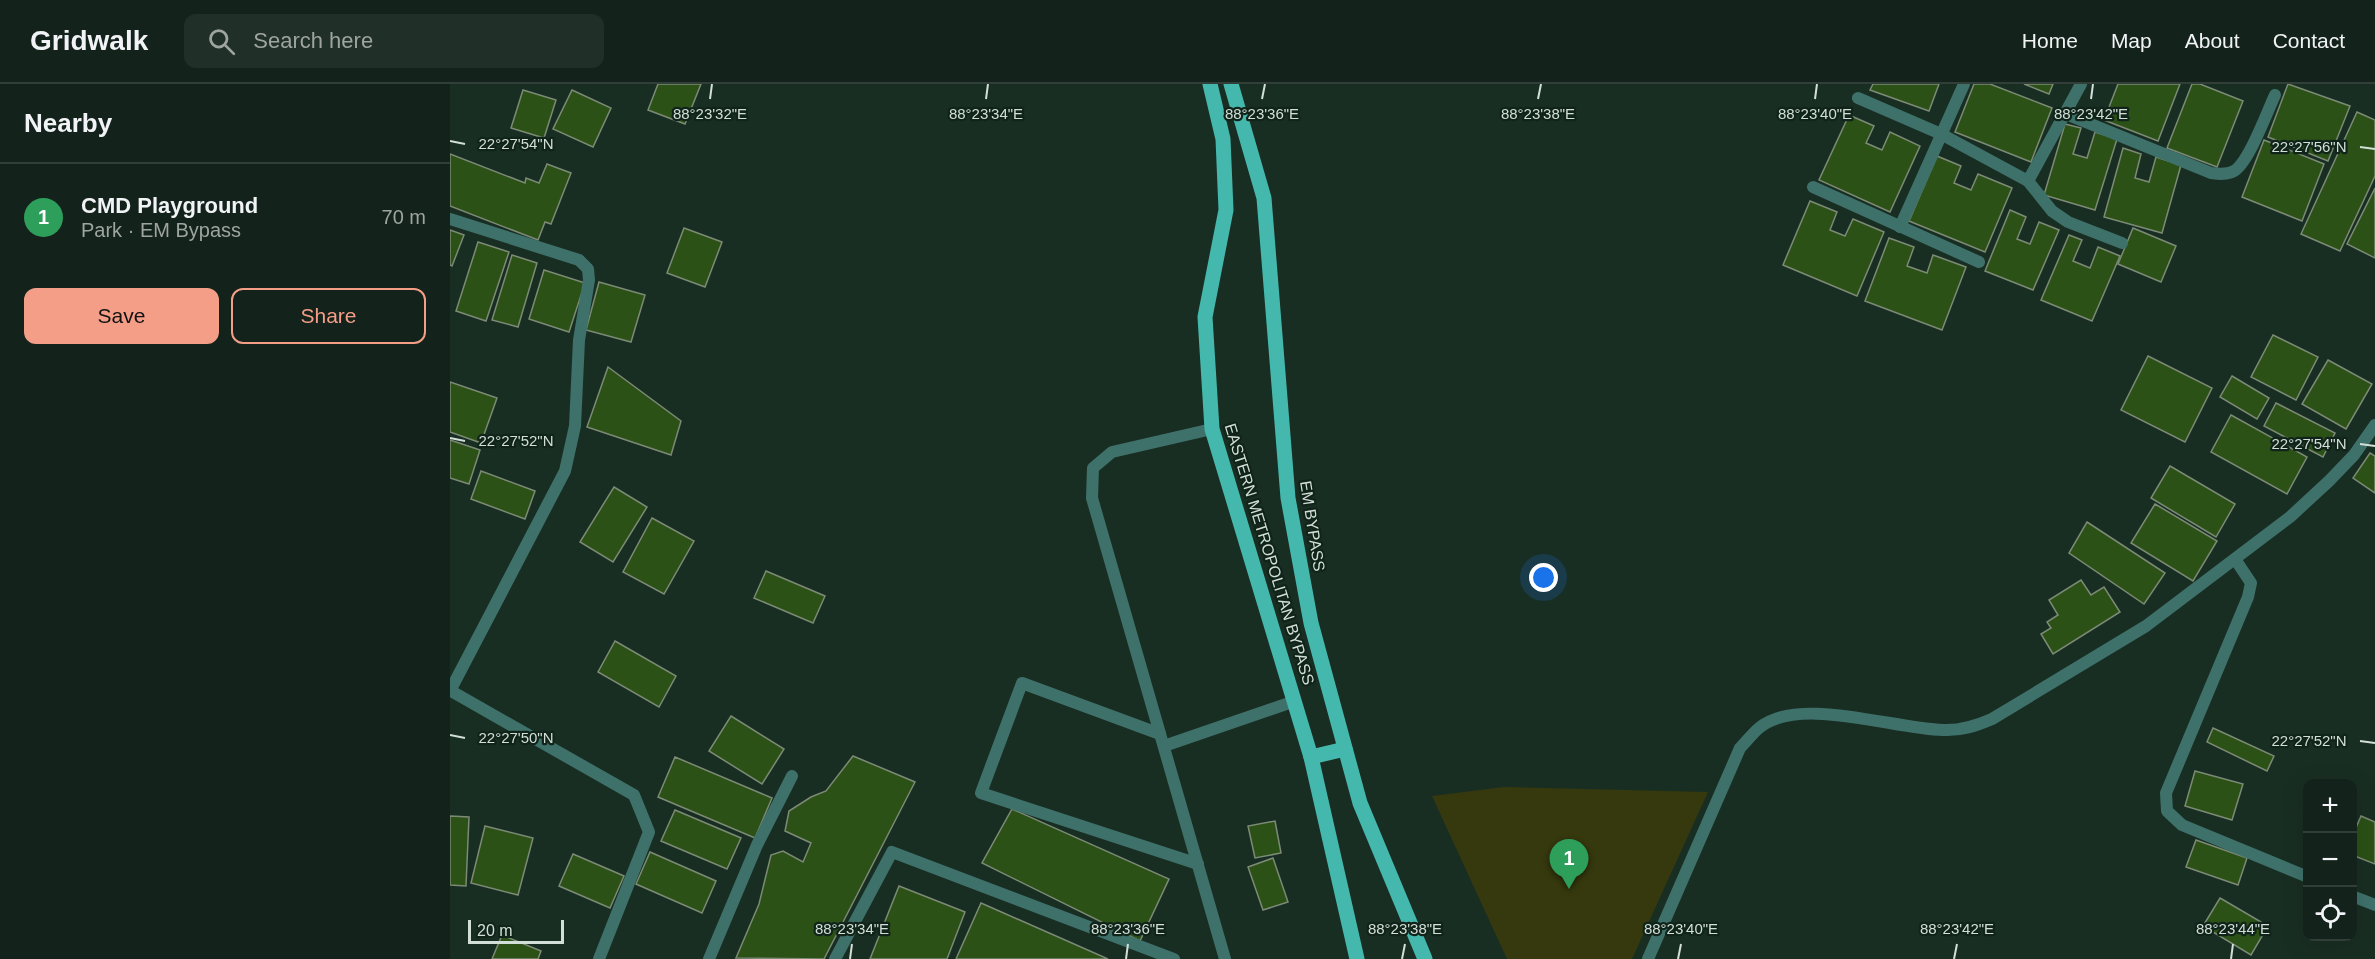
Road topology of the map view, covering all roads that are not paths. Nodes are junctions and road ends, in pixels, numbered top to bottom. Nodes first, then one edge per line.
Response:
1 (1210, 84) edge
2 (1231, 84) edge
3 (1964, 84) edge
4 (2081, 84) edge
5 (2275, 95) dead end
6 (1858, 98) dead end
7 (2066, 114) junction
8 (1941, 134) junction
9 (2028, 181) junction
10 (1813, 187) dead end
11 (450, 219) edge
12 (1900, 227) junction
13 (2122, 243) dead end
14 (1979, 261) dead end
15 (2375, 425) edge
16 (1212, 429) junction
17 (2371, 438) edge
18 (2235, 559) junction
19 (451, 691) edge
20 (1295, 701) junction
21 (1162, 740) junction
22 (1346, 749) junction
23 (1311, 757) junction
24 (792, 776) dead end
25 (1198, 864) junction
26 (2303, 875) edge
27 (2357, 898) edge
28 (2375, 905) edge
29 (599, 959) edge
30 (709, 959) edge
31 (835, 959) edge
32 (1174, 959) edge
33 (1225, 959) edge
34 (1357, 959) edge
35 (1425, 959) edge
36 (1648, 959) edge

1 - 16 main road, EASTERN METROPOLITAN BYPASS
2 - 22 main road, EM BYPASS
3 - 8 street
4 - 7 street
5 - 7 street
6 - 8 street
7 - 9 street
8 - 9 street
8 - 12 street
9 - 13 street
10 - 12 street
11 - 19 street
12 - 14 street
15 - 17 street
16 - 20 main road, EASTERN METROPOLITAN BYPASS
16 - 21 street
17 - 18 street
18 - 26 street
18 - 36 street
19 - 29 street
20 - 21 street
20 - 23 main road, EASTERN METROPOLITAN BYPASS
21 - 25 street
21 - 25 street
22 - 23 main road
22 - 35 main road, EM BYPASS
23 - 34 main road, EASTERN METROPOLITAN BYPASS
24 - 30 street
25 - 33 street
27 - 28 street
31 - 32 street

